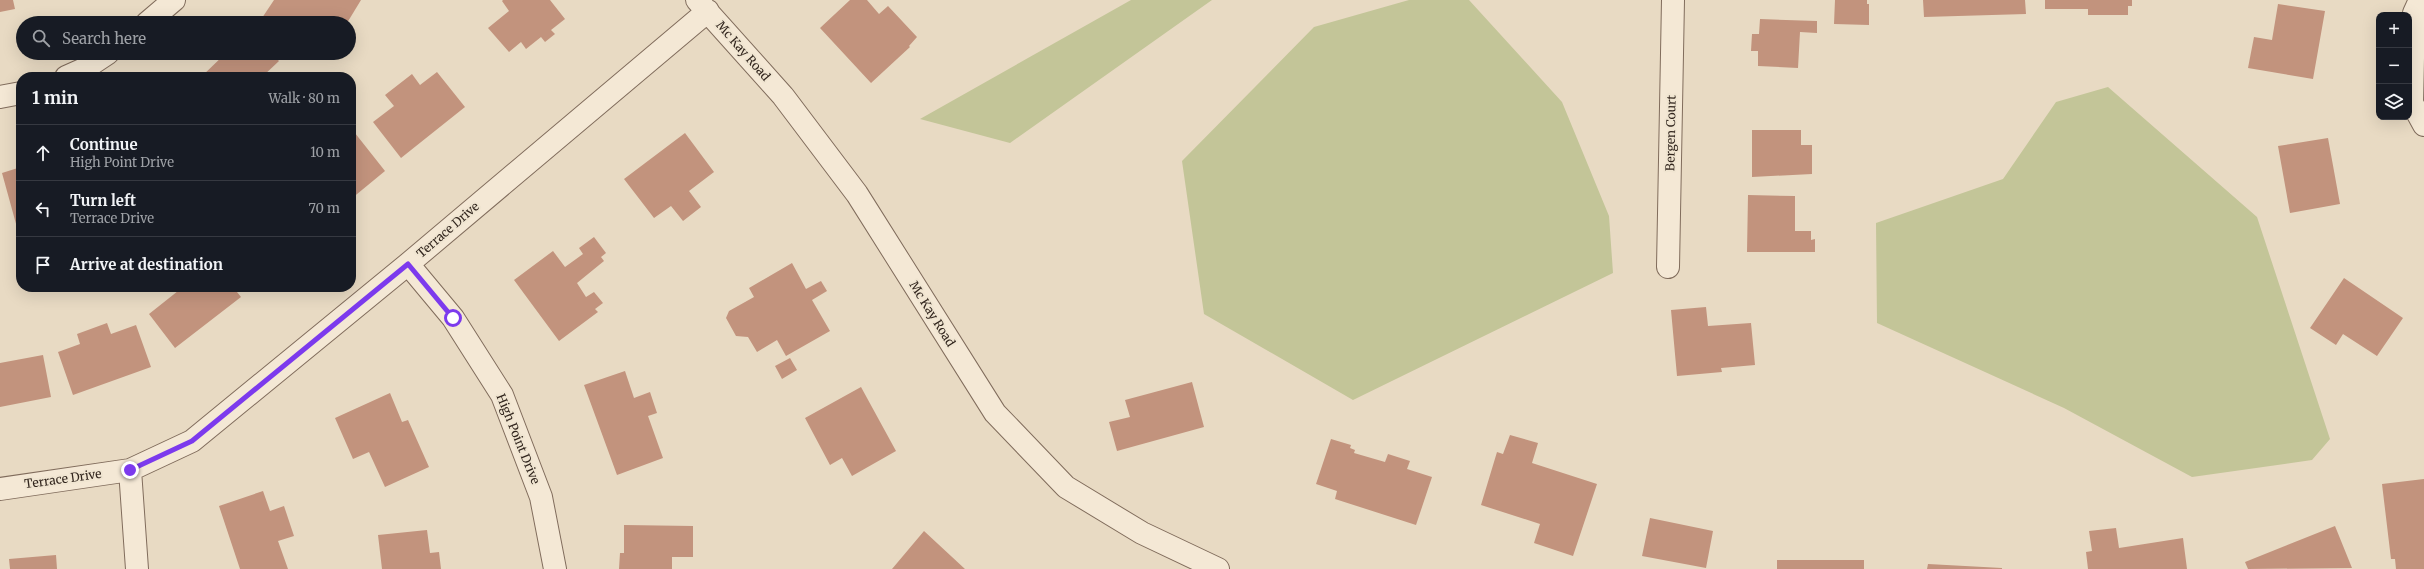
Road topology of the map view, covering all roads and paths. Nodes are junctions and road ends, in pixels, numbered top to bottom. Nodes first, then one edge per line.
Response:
1 (174, 0) edge
2 (1673, 0) edge
3 (2420, 0) edge
4 (703, 6) edge
5 (155, 16) edge
6 (98, 60) edge
7 (77, 72) edge
8 (16, 94) edge
9 (0, 97) edge
10 (2424, 125) edge
11 (408, 264) junction
12 (1668, 267) dead end
13 (130, 470) junction
14 (0, 489) edge
15 (137, 569) edge
16 (554, 569) edge
17 (1218, 569) edge

1 - 5 street
2 - 12 street, Bergen Court
3 - 10 street
4 - 11 street, Terrace Drive
4 - 17 street, Mc Kay Road
6 - 7 street
8 - 9 street
11 - 13 street, Terrace Drive
11 - 16 street, High Point Drive
13 - 14 street, Terrace Drive
13 - 15 street

